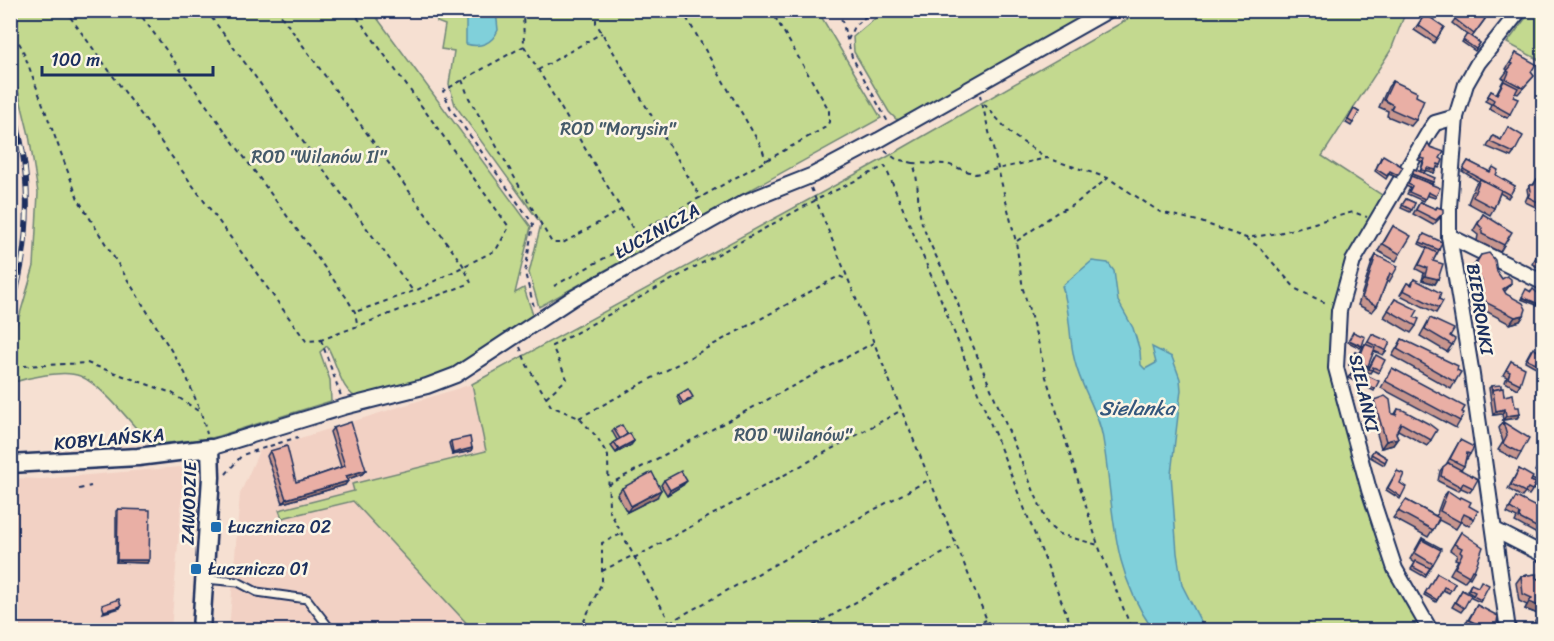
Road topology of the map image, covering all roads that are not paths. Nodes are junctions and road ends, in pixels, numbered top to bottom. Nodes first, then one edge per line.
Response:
1 (1109, 10) edge
2 (1520, 10) edge
3 (1456, 117) junction
4 (1449, 236) junction
5 (1544, 283) edge
6 (210, 448) junction
7 (10, 464) edge
8 (1495, 530) junction
9 (1544, 555) edge
10 (205, 579) junction
11 (201, 630) edge
12 (331, 630) edge
13 (1430, 630) edge
14 (1508, 630) edge

1 - 6 street, ŁUCZNICZA
2 - 3 street, BIEDRONKI
3 - 4 street, BIEDRONKI
3 - 13 street, SIELANKI
4 - 5 street
4 - 8 street, BIEDRONKI
6 - 7 street, KOBYLAŃSKA
6 - 10 street, ZAWODZIE
8 - 9 street
8 - 14 street, BIEDRONKI
10 - 11 street, ZAWODZIE
10 - 12 lane

